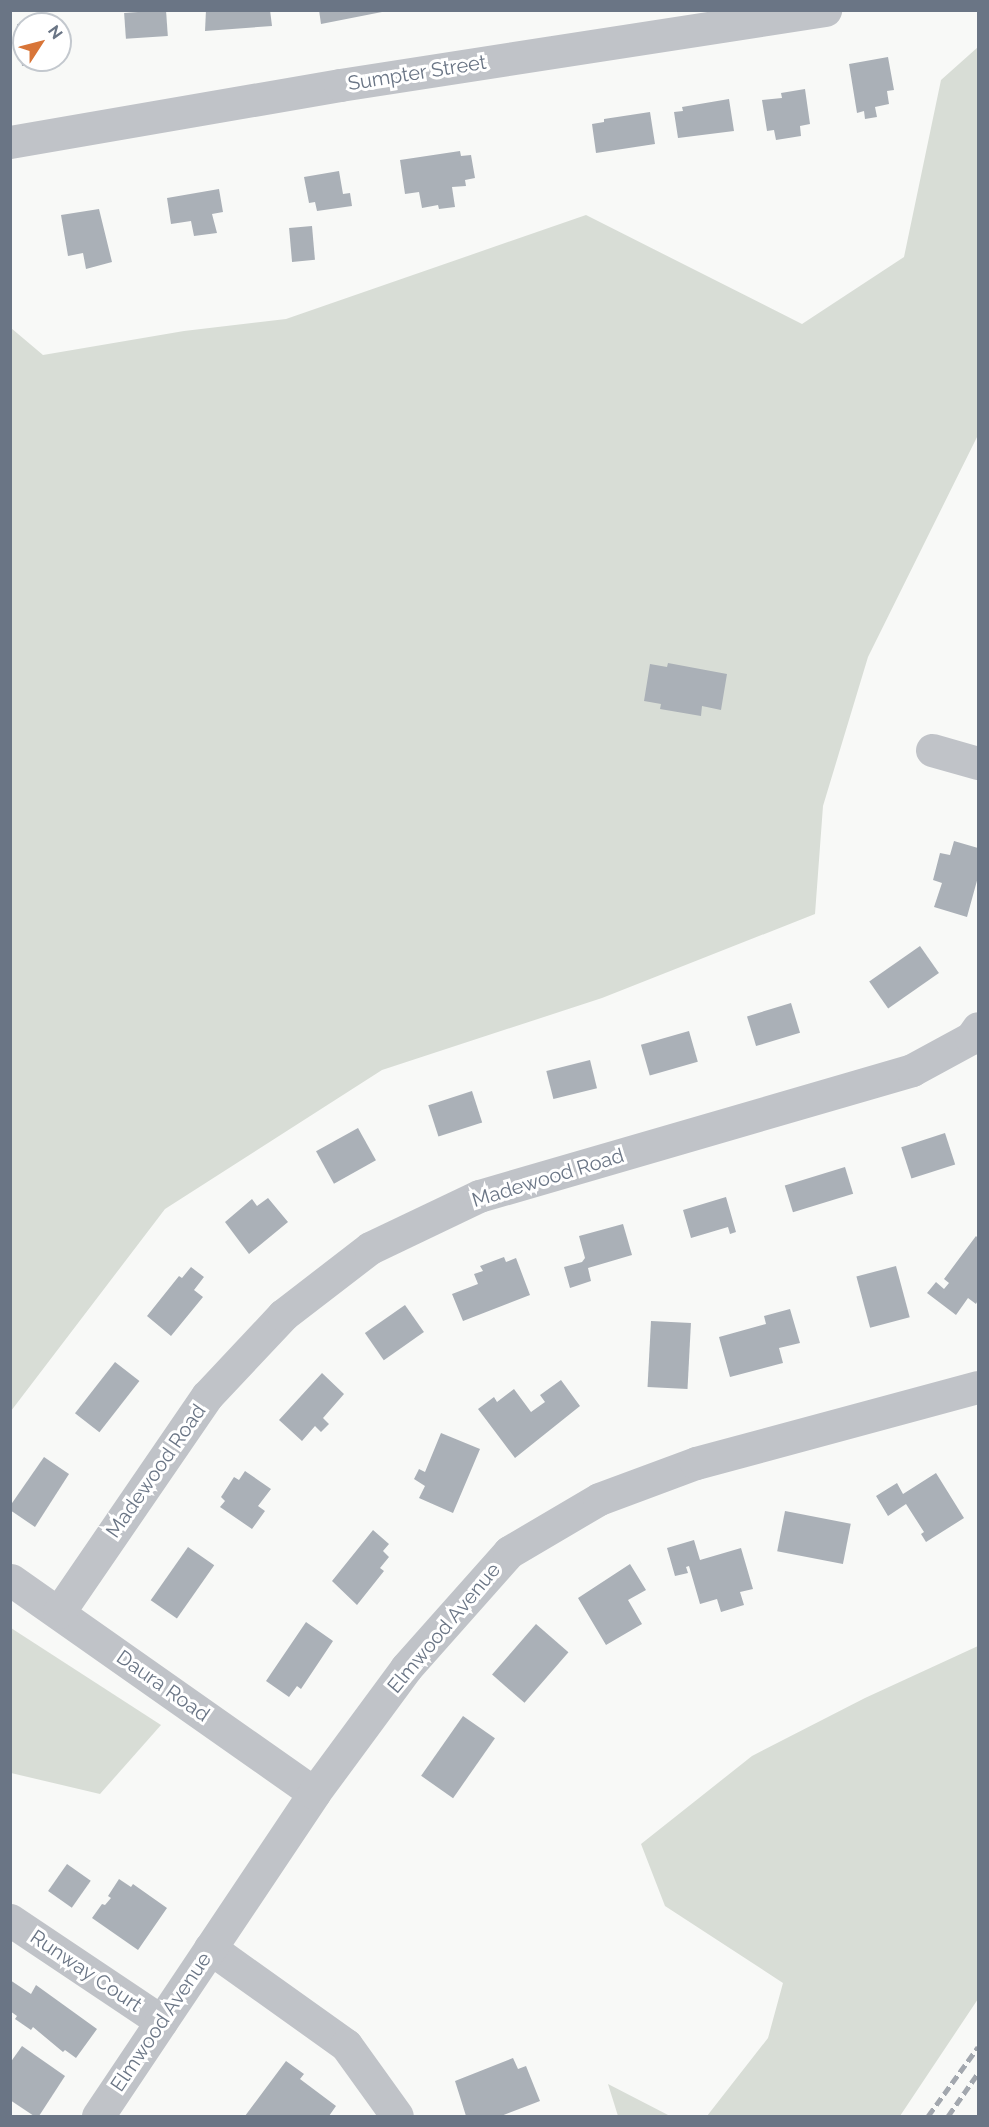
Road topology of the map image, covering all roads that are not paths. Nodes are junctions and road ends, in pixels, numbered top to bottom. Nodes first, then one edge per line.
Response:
1 (825, 10) edge
2 (10, 142) edge
3 (932, 750) dead end
4 (978, 763) edge
5 (978, 1028) edge
6 (978, 1387) edge
7 (11, 1580) edge
8 (59, 1612) junction
9 (314, 1793) junction
10 (10, 1920) edge
11 (210, 1948) junction
12 (161, 2021) junction
13 (98, 2116) edge
14 (398, 2116) edge

1 - 2 street, Sumpter Street
3 - 4 street
5 - 8 street, Madewood Road
6 - 9 street, Elmwood Avenue
7 - 8 street, Daura Road
8 - 9 street, Daura Road
9 - 11 street, Elmwood Avenue
10 - 12 street, Runway Court
11 - 12 street, Elmwood Avenue
11 - 14 street
12 - 13 street, Elmwood Avenue

